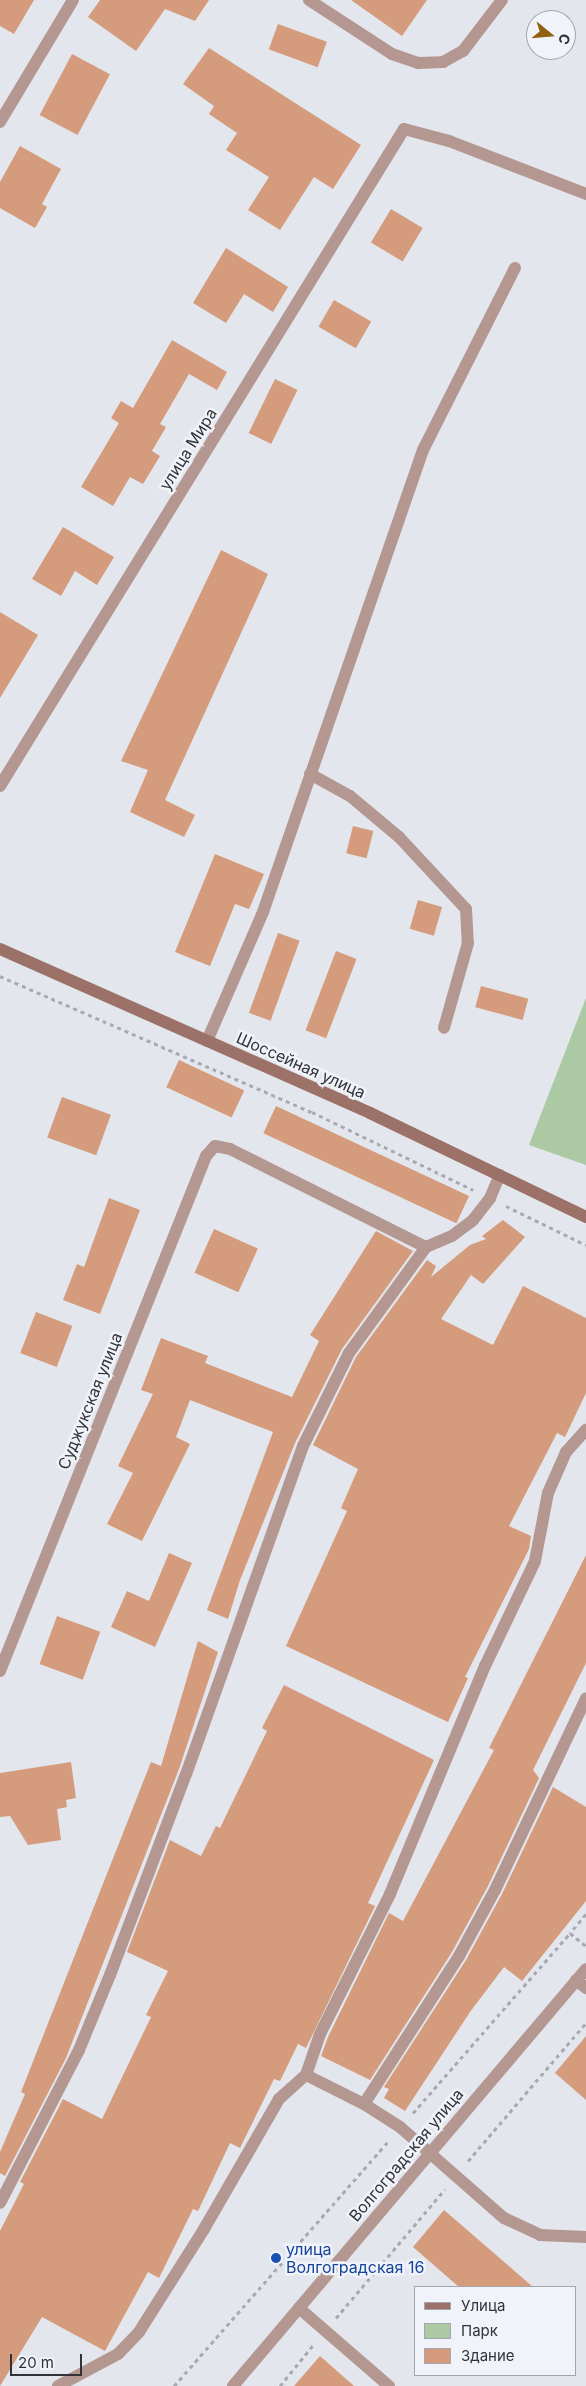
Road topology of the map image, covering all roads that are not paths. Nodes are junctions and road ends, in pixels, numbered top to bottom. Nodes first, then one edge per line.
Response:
1 (73, 0) edge
2 (309, 0) edge
3 (502, 0) edge
4 (0, 122) edge
5 (586, 194) edge
6 (515, 268) dead end
7 (310, 774) junction
8 (0, 786) edge
9 (0, 949) edge
10 (444, 1028) dead end
11 (207, 1040) junction
12 (500, 1176) junction
13 (586, 1217) edge
14 (426, 1247) junction
15 (586, 1430) edge
16 (0, 1671) edge
17 (586, 1698) edge
18 (586, 1969) edge
19 (581, 1984) edge
20 (306, 2075) junction
21 (364, 2104) junction
22 (431, 2152) junction
23 (0, 2203) edge
24 (586, 2237) edge
25 (299, 2308) junction
26 (58, 2386) edge
27 (232, 2386) edge
28 (389, 2386) edge

1 - 4 street
2 - 3 street
5 - 8 street, улица Мира
6 - 7 street
7 - 10 street
7 - 11 street
9 - 11 street, Шоссейная улица
11 - 12 street, Шоссейная улица
12 - 13 street, Шоссейная улица
12 - 14 street
14 - 16 street, Суджукская улица
14 - 23 street
15 - 20 street
17 - 21 street
18 - 19 street, Волгоградская улица
19 - 22 street, Волгоградская улица
20 - 21 street
20 - 26 street
21 - 22 street
22 - 24 street
22 - 25 street, Волгоградская улица
25 - 27 street, Волгоградская улица
25 - 28 street

